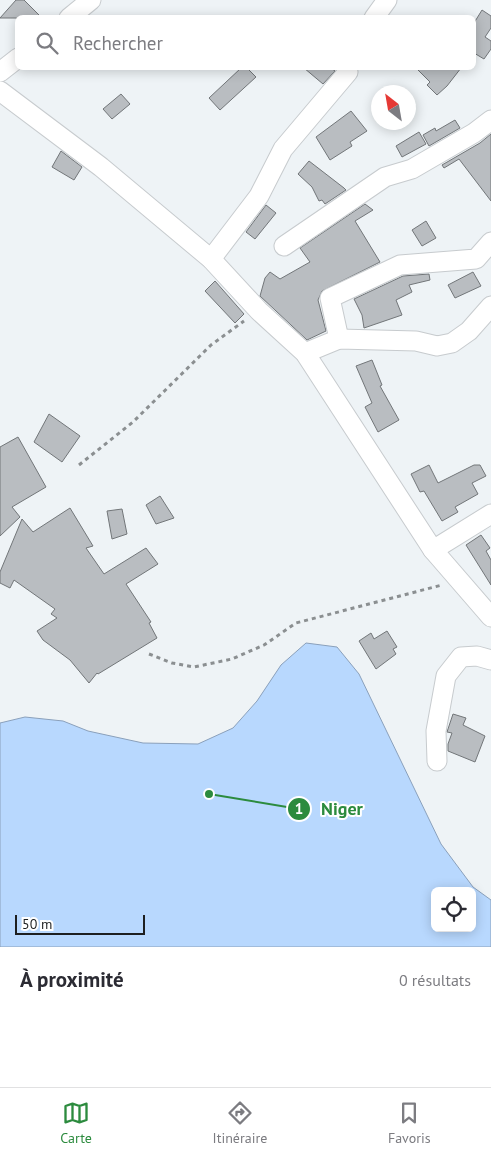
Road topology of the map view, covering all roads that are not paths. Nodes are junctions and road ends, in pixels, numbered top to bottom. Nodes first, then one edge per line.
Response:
1 (91, 0) edge
2 (387, 0) edge
3 (73, 15) edge
4 (376, 15) edge
5 (15, 60) edge
6 (348, 70) edge
7 (0, 72) edge
8 (0, 91) edge
9 (491, 120) edge
10 (491, 242) edge
11 (284, 246) dead end
12 (211, 259) junction
13 (491, 306) edge
14 (339, 340) junction
15 (305, 353) junction
16 (491, 514) edge
17 (433, 550) junction
18 (491, 617) edge
19 (491, 660) edge
20 (437, 762) dead end

1 - 3 street
2 - 4 street
5 - 7 street
6 - 12 street
8 - 12 street
9 - 11 street
10 - 14 street
12 - 15 street
13 - 14 street
14 - 15 street
15 - 17 street
16 - 17 street
17 - 18 street
19 - 20 street

